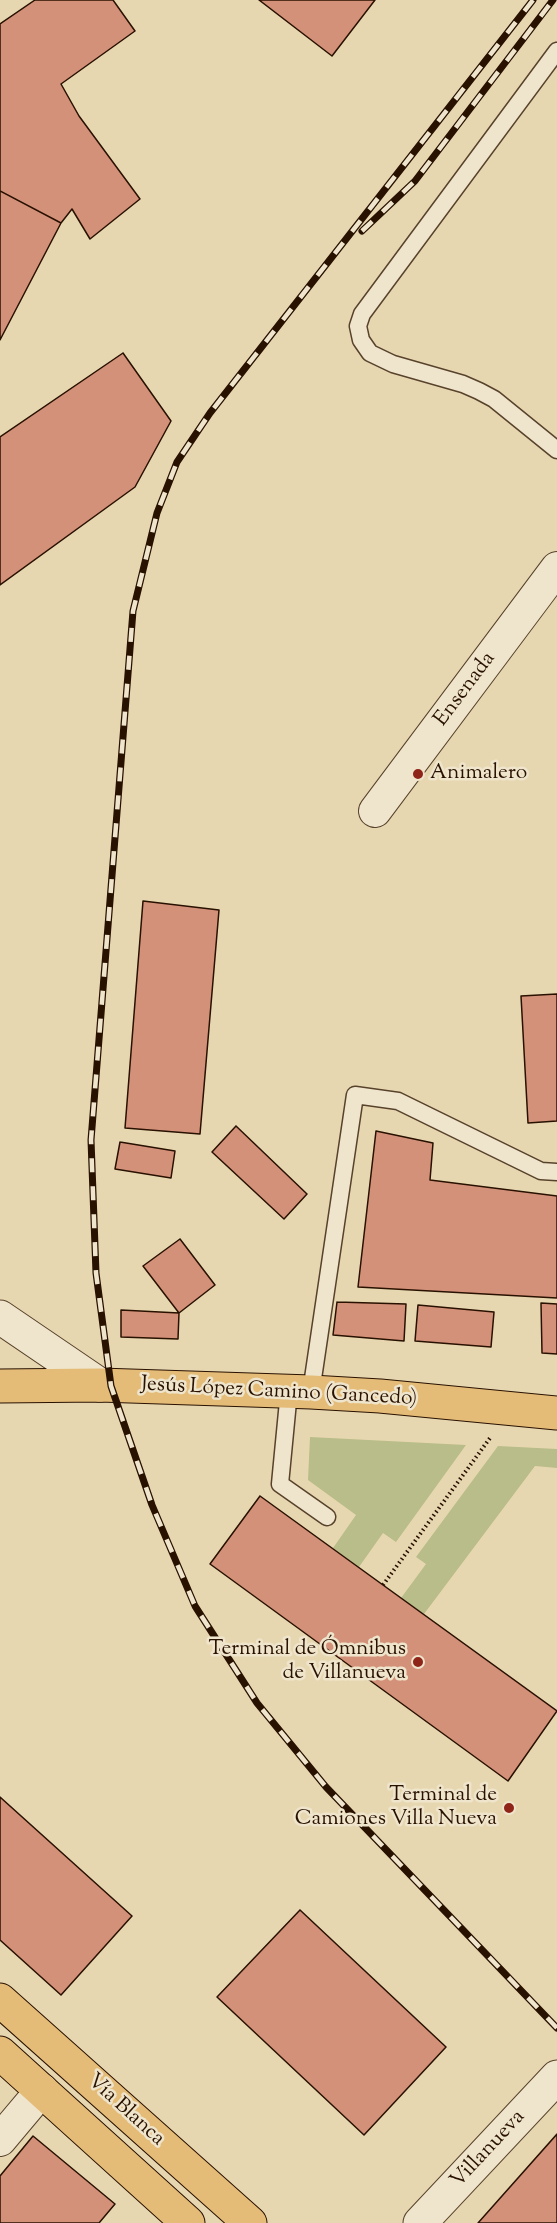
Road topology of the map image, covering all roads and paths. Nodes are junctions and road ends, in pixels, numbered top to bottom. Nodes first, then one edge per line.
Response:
1 (557, 51) edge
2 (557, 450) edge
3 (557, 568) edge
4 (375, 811) dead end
5 (557, 1172) edge
6 (0, 1317) edge
7 (100, 1385) junction
8 (0, 1386) edge
9 (300, 1392) junction
10 (511, 1408) junction
11 (557, 1413) edge
12 (327, 1517) dead end
13 (383, 1585) dead end
14 (0, 2000) edge
15 (0, 2053) edge
16 (557, 2077) edge
17 (42, 2090) junction
18 (0, 2140) edge
19 (188, 2223) edge
20 (250, 2223) edge
21 (420, 2223) edge

1 - 2 lane
3 - 4 street, Ensenada
5 - 9 lane
6 - 7 street
7 - 8 main road, Jesús López Camino (Gancedo)
7 - 9 main road, Jesús López Camino (Gancedo)
9 - 10 main road, Jesús López Camino (Gancedo)
9 - 12 lane
10 - 11 main road, Jesús López Camino (Gancedo)
10 - 13 path
14 - 20 main road, Vía Blanca
15 - 17 main road, Vía Blanca
16 - 21 street, Villanueva
17 - 18 street
17 - 19 main road, Vía Blanca

